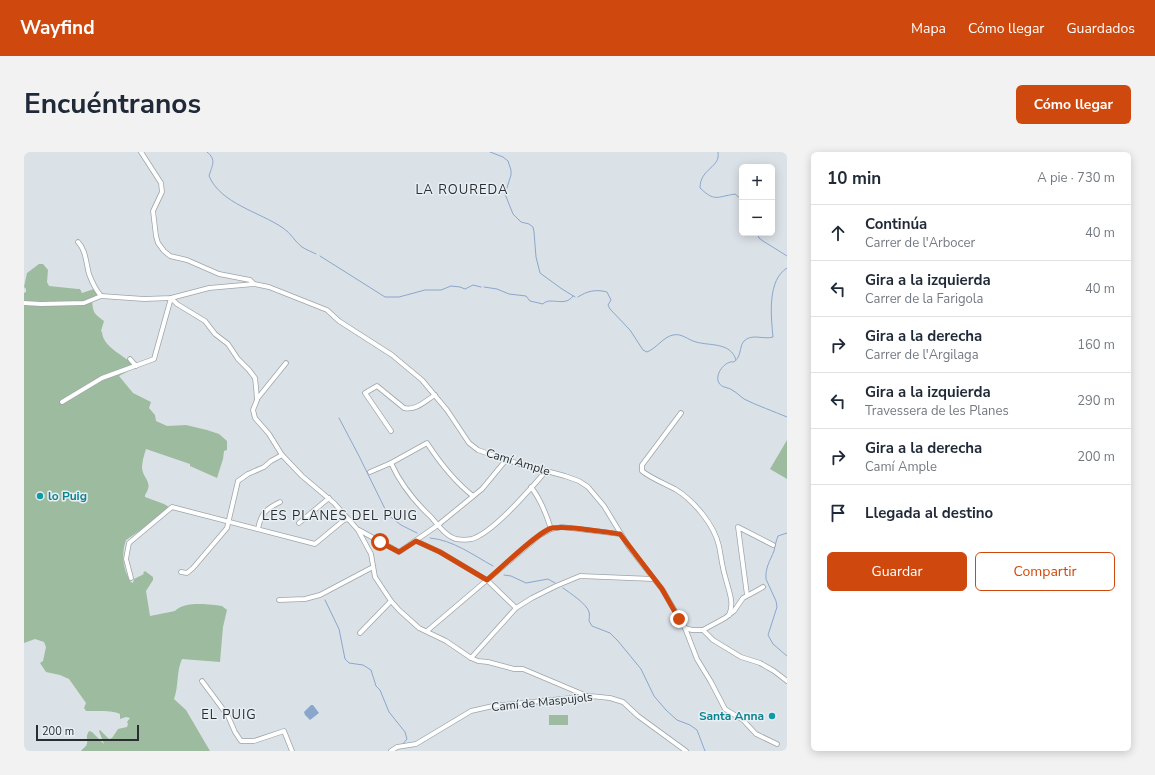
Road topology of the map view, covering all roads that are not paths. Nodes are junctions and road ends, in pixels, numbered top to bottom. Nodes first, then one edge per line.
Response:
1 (141, 152) edge
2 (80, 241) dead end
3 (254, 284) junction
4 (101, 296) junction
5 (171, 298) junction
6 (24, 303) edge
7 (130, 359) dead end
8 (286, 363) dead end
9 (136, 366) junction
10 (435, 394) junction
11 (257, 400) junction
12 (62, 402) dead end
13 (681, 413) dead end
14 (390, 431) dead end
15 (282, 455) junction
16 (506, 460) junction
17 (391, 463) junction
18 (546, 471) junction
19 (370, 472) dead end
20 (531, 487) junction
21 (473, 496) junction
22 (329, 498) junction
23 (280, 502) dead end
24 (351, 520) junction
25 (230, 522) junction
26 (299, 523) dead end
27 (438, 525) junction
28 (551, 528) junction
29 (258, 529) junction
30 (358, 530) junction
31 (620, 534) junction
32 (416, 541) junction
33 (773, 545) dead end
34 (373, 567) junction
35 (181, 572) dead end
36 (131, 578) dead end
37 (653, 579) dead end
38 (487, 580) junction
39 (763, 587) dead end
40 (747, 595) junction
41 (279, 600) dead end
42 (391, 601) junction
43 (516, 608) junction
44 (729, 615) junction
45 (685, 628) junction
46 (703, 630) junction
47 (427, 632) junction
48 (360, 633) dead end
49 (471, 658) junction
50 (202, 681) dead end
51 (787, 681) edge
52 (587, 696) junction
53 (777, 744) dead end
54 (292, 751) edge
55 (391, 751) edge
56 (686, 751) edge

1 - 3 street
2 - 4 street
3 - 5 street, Camí Ample
3 - 10 street, Camí Ample
4 - 5 street, Camí Ample
4 - 6 street
5 - 9 street
5 - 11 street
7 - 9 street
8 - 11 street
9 - 12 street
10 - 14 street
10 - 16 street, Camí Ample
11 - 15 street
13 - 44 street
15 - 22 street
15 - 25 street
16 - 18 street, Camí Ample
16 - 21 street
17 - 19 street
17 - 21 street
17 - 27 street
18 - 20 street
18 - 31 street, Camí Ample
20 - 27 street
20 - 28 street
21 - 27 street
22 - 24 street
22 - 26 street
23 - 29 street
24 - 29 street
24 - 30 street
25 - 29 street
25 - 35 street
25 - 36 street
27 - 32 street
28 - 31 street
28 - 38 street
30 - 32 street
30 - 34 street
31 - 45 street, Camí Ample
32 - 38 street
33 - 40 street
34 - 41 street
34 - 42 street
37 - 43 street
38 - 43 street
38 - 47 street
39 - 40 street
40 - 44 street
42 - 47 street
42 - 48 street
43 - 49 street
44 - 46 street
45 - 46 street
45 - 53 street, Camí Ample
46 - 51 street
47 - 49 street
49 - 52 street
50 - 54 street
52 - 55 street, Camí de Maspujols
52 - 56 street, Camí de Maspujols

